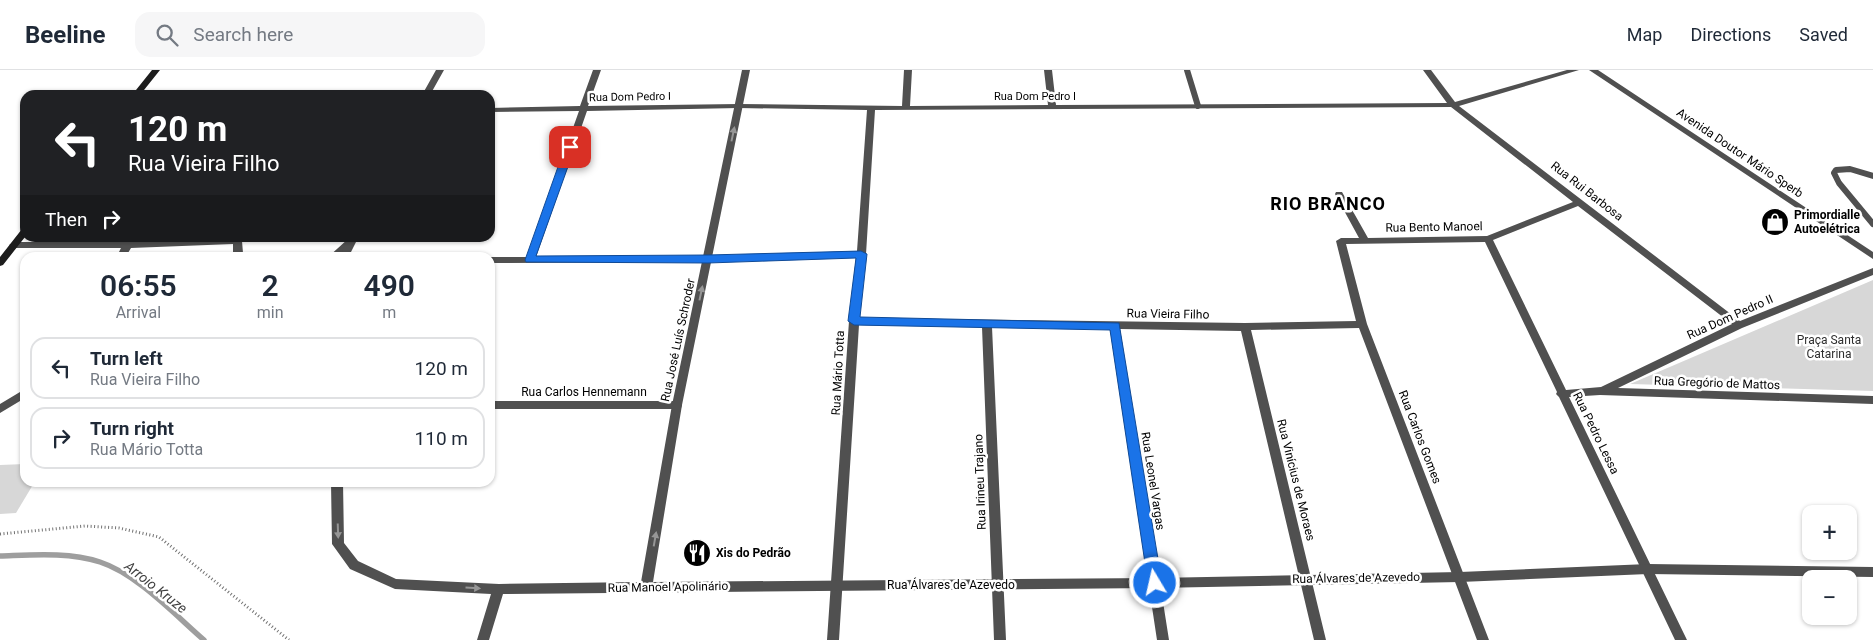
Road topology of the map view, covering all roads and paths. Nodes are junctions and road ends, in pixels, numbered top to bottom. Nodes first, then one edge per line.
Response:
1 (156, 70) edge
2 (440, 70) edge
3 (597, 70) edge
4 (746, 70) edge
5 (908, 70) edge
6 (1048, 70) edge
7 (1187, 70) edge
8 (1427, 70) edge
9 (1575, 70) edge
10 (1593, 70) edge
11 (140, 90) edge
12 (429, 90) edge
13 (1453, 104) junction
14 (739, 106) junction
15 (1198, 106) junction
16 (871, 107) junction
17 (1052, 107) junction
18 (906, 108) junction
19 (583, 109) junction
20 (495, 110) edge
21 (1873, 176) edge
22 (1339, 194) dead end
23 (1580, 202) junction
24 (1873, 224) edge
25 (20, 237) edge
26 (1488, 239) junction
27 (1365, 240) junction
28 (1341, 241) joint
29 (210, 242) edge
30 (349, 242) edge
31 (14, 244) junction
32 (128, 245) junction
33 (124, 252) edge
34 (338, 252) edge
35 (861, 254) junction
36 (1873, 256) edge
37 (708, 259) junction
38 (495, 260) edge
39 (530, 260) junction
40 (0, 263) edge
41 (1873, 271) edge
42 (854, 321) junction
43 (987, 323) junction
44 (1362, 324) junction
45 (1739, 325) junction
46 (1115, 326) junction
47 (1245, 327) junction
48 (1600, 391) junction
49 (1561, 394) junction
50 (20, 396) edge
51 (1873, 400) edge
52 (677, 404) junction
53 (495, 405) edge
54 (0, 409) edge
55 (337, 487) edge
56 (0, 534) edge
57 (1648, 569) junction
58 (1873, 572) edge
59 (1460, 577) junction
60 (1306, 579) junction
61 (1155, 583) junction
62 (838, 585) junction
63 (998, 585) junction
64 (646, 587) junction
65 (499, 590) junction
66 (290, 640) edge
67 (482, 640) edge
68 (834, 640) edge
69 (1000, 640) edge
70 (1163, 640) edge
71 (1320, 640) edge
72 (1483, 640) edge
73 (1680, 640) edge

1 - 11 main road
2 - 12 street
3 - 19 street
4 - 14 street, Rua José Luís Schroder
5 - 18 street
6 - 17 street
7 - 15 lane
8 - 13 street, Rua Rui Barbosa
9 - 13 street, Rua Dom Pedro I
10 - 36 street, Avenida Doutor Mário Sperb
13 - 15 street, Rua Dom Pedro I
13 - 23 street, Rua Rui Barbosa
14 - 16 street, Rua Dom Pedro I
14 - 19 street, Rua Dom Pedro I
37 -> 14 street, Rua José Luís Schroder
15 - 17 street, Rua Dom Pedro I
16 - 18 street, Rua Dom Pedro I
16 - 35 street, Rua Mário Totta
17 - 18 street, Rua Dom Pedro I
19 - 20 street, Rua Dom Pedro I
19 - 39 street
21 - 24 lane
22 - 27 street
23 - 26 street, Rua Bento Manoel
23 - 45 street, Rua Rui Barbosa
25 - 31 main road
26 - 27 street, Rua Bento Manoel
26 - 49 street, Rua Pedro Lessa
27 - 28 street, Rua Bento Manoel
28 - 44 street, Rua Carlos Gomes
29 - 32 street
30 - 34 street
31 - 32 street
31 - 40 main road
32 - 33 street
35 - 37 street
35 - 42 street, Rua Mário Totta
37 - 39 street
52 -> 37 street, Rua José Luís Schroder
38 - 39 street
41 - 45 street, Rua Dom Pedro II
42 - 43 street, Rua Vieira Filho
42 - 62 street, Rua Mário Totta
43 - 46 street, Rua Vieira Filho
43 - 63 street, Rua Irineu Trajano
44 - 47 street, Rua Vieira Filho
44 - 59 street, Rua Carlos Gomes
45 - 48 street, Rua Dom Pedro II
46 - 47 street, Rua Vieira Filho
46 - 61 street, Rua Leonel Vargas
47 - 60 street, Rua Vinícius de Moraes
48 - 49 street, Rua Gregório de Mattos
48 - 51 street, Rua Gregório de Mattos
49 - 57 street, Rua Pedro Lessa
50 - 54 street
52 - 53 street, Rua Carlos Hennemann
64 -> 52 street, Rua José Luís Schroder
55 -> 65 street, Rua Manoel Apolinário
56 - 66 path
57 - 58 street, Rua Álvares de Azevedo
57 - 59 street, Rua Álvares de Azevedo
57 - 73 street, Rua Pedro Lessa
59 - 60 street, Rua Álvares de Azevedo
59 - 72 street, Rua Carlos Gomes
60 - 61 street, Rua Álvares de Azevedo
60 - 71 street, Rua Vinícius de Moraes
61 - 63 street, Rua Álvares de Azevedo
61 - 70 street, Rua Leonel Vargas
62 - 63 street, Rua Álvares de Azevedo
62 - 64 street, Rua Manoel Apolinário
62 - 68 street, Rua Mário Totta
63 - 69 street, Rua Irineu Trajano
64 - 65 street, Rua Manoel Apolinário
65 - 67 street

